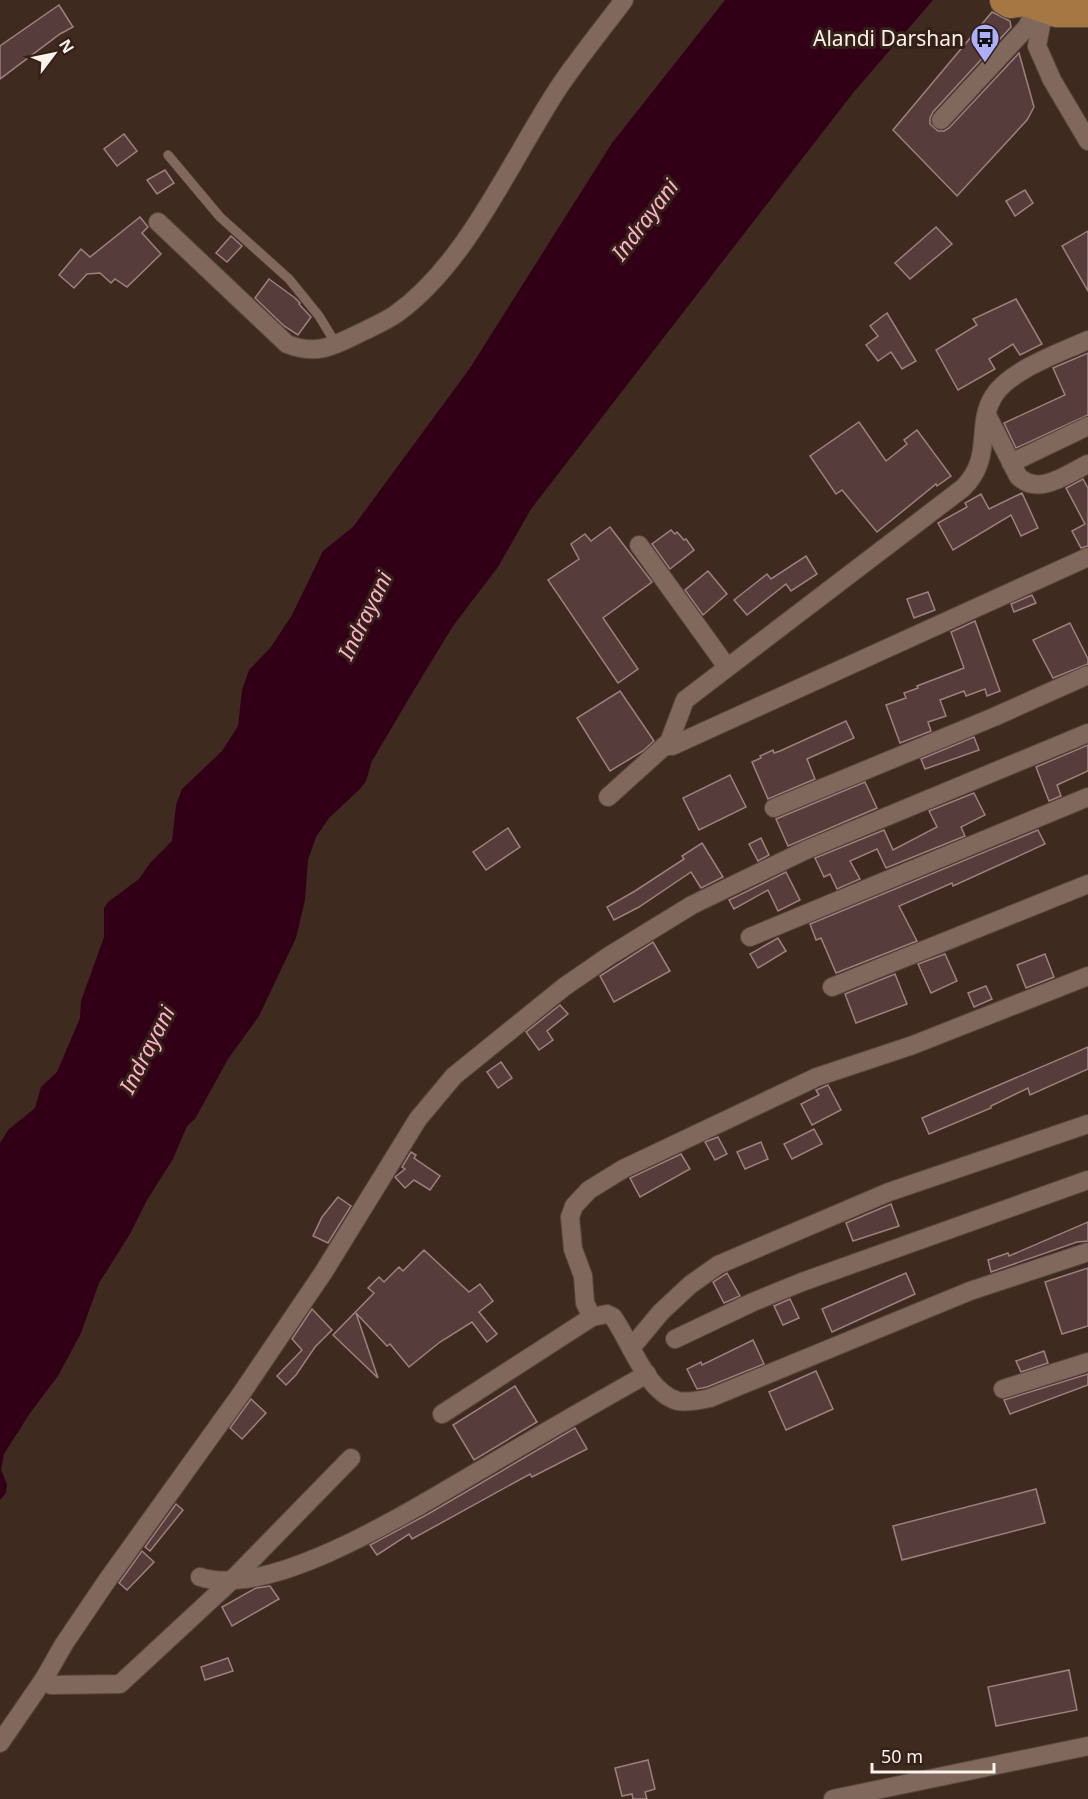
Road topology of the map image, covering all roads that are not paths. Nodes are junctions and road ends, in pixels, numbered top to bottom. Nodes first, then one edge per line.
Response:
1 (624, 0) edge
2 (1028, 3) edge
3 (1088, 12) edge
4 (942, 120) dead end
5 (1088, 141) edge
6 (168, 155) dead end
7 (158, 222) dead end
8 (1088, 340) edge
9 (336, 344) junction
10 (987, 415) junction
11 (1088, 426) edge
12 (1011, 463) junction
13 (1088, 464) edge
14 (639, 544) dead end
15 (1088, 557) edge
16 (727, 668) junction
17 (1088, 675) edge
18 (1088, 733) edge
19 (664, 746) junction
20 (608, 797) dead end
21 (1088, 797) edge
22 (774, 808) dead end
23 (1088, 884) edge
24 (750, 937) dead end
25 (1088, 976) edge
26 (832, 987) dead end
27 (1088, 1124) edge
28 (1088, 1180) edge
29 (1088, 1252) edge
30 (592, 1317) junction
31 (675, 1339) dead end
32 (631, 1348) junction
33 (1088, 1362) edge
34 (647, 1374) junction
35 (1003, 1389) dead end
36 (441, 1414) dead end
37 (351, 1458) dead end
38 (200, 1577) dead end
39 (230, 1582) junction
40 (44, 1679) junction
41 (0, 1743) edge
42 (1088, 1746) edge
43 (833, 1799) edge

1 - 9 street
2 - 3 main road
2 - 4 street
2 - 5 street
6 - 9 lane
7 - 9 street
8 - 10 street
10 - 12 street
10 - 16 street
11 - 12 street
12 - 13 street
14 - 16 street
15 - 19 street
16 - 19 street
17 - 22 street
18 - 40 street
19 - 20 street
21 - 24 street
23 - 26 street
25 - 30 street
27 - 32 street
28 - 31 street
29 - 34 street
30 - 32 street
30 - 36 street
32 - 34 street
33 - 35 street
34 - 39 street
37 - 39 street
38 - 39 street
39 - 40 street
40 - 41 street
42 - 43 street

